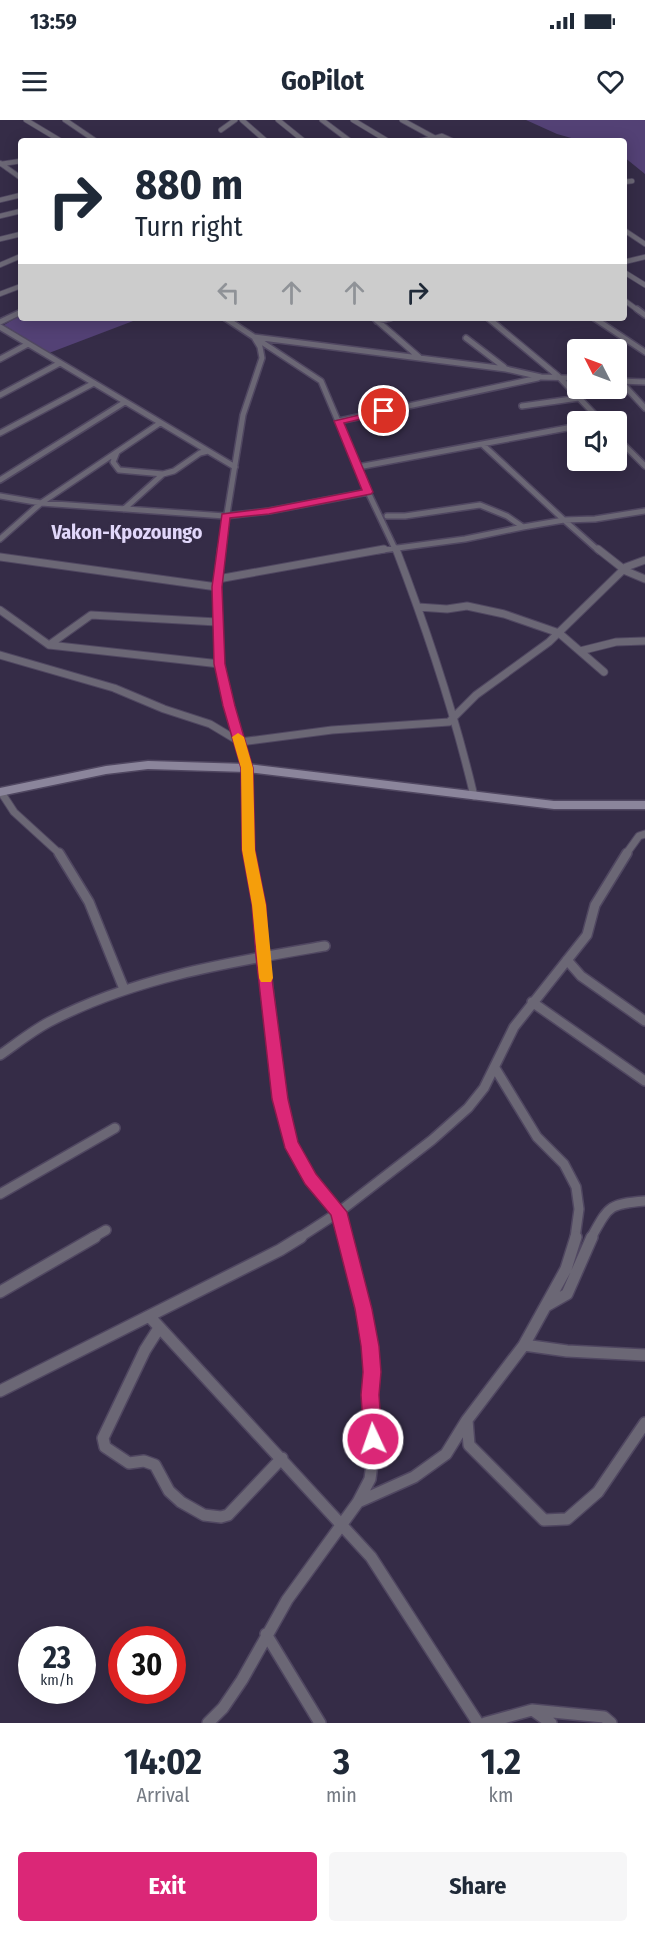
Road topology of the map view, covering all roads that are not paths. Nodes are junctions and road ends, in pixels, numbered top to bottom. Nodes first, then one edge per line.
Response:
1 (26, 120) edge
2 (65, 120) edge
3 (235, 120) edge
4 (242, 120) edge
5 (278, 120) edge
6 (322, 120) edge
7 (352, 120) edge
8 (402, 120) edge
9 (221, 130) dead end
10 (56, 138) edge
11 (92, 138) edge
12 (263, 138) edge
13 (300, 138) edge
14 (346, 138) edge
15 (383, 138) edge
16 (435, 138) joint
17 (446, 138) edge
18 (18, 162) edge
19 (1, 165) edge
20 (18, 176) edge
21 (632, 181) dead end
22 (627, 182) edge
23 (18, 196) edge
24 (0, 200) edge
25 (18, 212) edge
26 (0, 216) edge
27 (627, 232) edge
28 (18, 235) edge
29 (0, 239) edge
30 (645, 244) edge
31 (18, 257) edge
32 (645, 257) edge
33 (627, 261) edge
34 (0, 265) edge
35 (627, 274) edge
36 (645, 285) edge
37 (18, 287) edge
38 (0, 294) edge
39 (627, 302) edge
40 (18, 313) edge
41 (645, 315) edge
42 (230, 321) edge
43 (378, 321) edge
44 (492, 321) edge
45 (598, 321) edge
46 (0, 322) edge
47 (0, 327) edge
48 (254, 337) junction
49 (466, 338) dead end
50 (28, 344) junction
51 (645, 352) edge
52 (419, 357) junction
53 (0, 359) edge
54 (60, 363) junction
55 (506, 369) junction
56 (558, 376) junction
57 (541, 377) junction
58 (567, 377) edge
59 (627, 381) edge
60 (645, 382) edge
61 (94, 383) junction
62 (567, 385) edge
63 (627, 389) edge
64 (0, 395) edge
65 (572, 399) edge
66 (580, 399) edge
67 (125, 402) junction
68 (522, 406) dead end
69 (645, 408) edge
70 (591, 411) edge
71 (339, 421) junction
72 (160, 423) junction
73 (567, 428) edge
74 (0, 434) edge
75 (483, 445) junction
76 (627, 448) edge
77 (208, 451) junction
78 (117, 452) junction
79 (645, 466) edge
80 (235, 467) junction
81 (358, 467) junction
82 (163, 474) junction
83 (0, 480) edge
84 (368, 492) junction
85 (0, 496) edge
86 (41, 503) junction
87 (123, 509) junction
88 (645, 511) edge
89 (225, 516) junction
90 (387, 516) dead end
91 (564, 520) junction
92 (523, 527) junction
93 (0, 539) edge
94 (395, 546) junction
95 (0, 557) edge
96 (645, 560) edge
97 (624, 569) junction
98 (645, 579) edge
99 (218, 583) junction
100 (418, 606) junction
101 (0, 610) edge
102 (217, 622) junction
103 (559, 633) junction
104 (645, 641) edge
105 (49, 645) junction
106 (580, 651) junction
107 (0, 655) edge
108 (220, 664) junction
109 (604, 672) dead end
110 (455, 718) junction
111 (240, 742) junction
112 (247, 768) junction
113 (0, 792) edge
114 (474, 796) junction
115 (645, 805) edge
116 (645, 834) edge
117 (324, 946) dead end
118 (262, 956) junction
119 (567, 960) junction
120 (124, 989) junction
121 (532, 1002) junction
122 (645, 1021) edge
123 (0, 1055) edge
124 (495, 1068) junction
125 (645, 1081) edge
126 (115, 1128) dead end
127 (0, 1194) edge
128 (645, 1201) edge
129 (339, 1212) junction
130 (106, 1230) dead end
131 (0, 1292) edge
132 (546, 1307) junction
133 (149, 1316) junction
134 (159, 1328) junction
135 (525, 1345) junction
136 (645, 1355) edge
137 (0, 1391) edge
138 (467, 1420) junction
139 (645, 1423) edge
140 (282, 1458) junction
141 (358, 1502) junction
142 (342, 1524) junction
143 (266, 1634) junction
144 (532, 1710) junction
145 (208, 1723) edge
146 (320, 1723) edge
147 (478, 1723) edge
148 (485, 1723) edge
149 (551, 1723) edge
150 (611, 1723) edge

1 - 10 street
2 - 11 street
3 - 9 street
4 - 12 street
5 - 13 street
6 - 14 street
7 - 15 street
8 - 16 street
16 - 17 street
18 - 19 street
19 - 20 street
21 - 22 street
23 - 24 street
25 - 26 street
27 - 30 street
28 - 29 street
31 - 34 street
32 - 33 street
35 - 36 street
37 - 38 street
39 - 41 street
40 - 46 street
42 - 48 street
43 - 52 street
44 - 56 street
45 - 51 street
47 - 50 street
48 - 52 street
48 - 71 street
48 - 80 street
49 - 55 street
50 - 53 street
50 - 54 street
52 - 55 street
54 - 61 street
54 - 64 street
55 - 57 street
56 - 57 street
56 - 58 street
56 - 62 street
57 - 71 street
59 - 60 street
61 - 67 street
61 - 74 street
63 - 69 street
65 - 68 street
66 - 70 street
67 - 72 street
67 - 83 street
71 - 81 street
72 - 77 street
72 - 78 street
73 - 75 street
75 - 81 street
75 - 91 street
76 - 79 street
77 - 80 street
77 - 82 street
78 - 82 street
78 - 86 street
80 - 89 street
81 - 84 street
82 - 87 street
84 - 89 street
84 - 94 street
85 - 86 street
86 - 87 street
86 - 93 street
87 - 89 street
88 - 91 street
89 - 99 street
90 - 92 street
91 - 92 street
91 - 97 street
92 - 94 street
94 - 99 street
94 - 100 street
95 - 99 street
96 - 97 street
97 - 98 street
97 - 103 street
99 - 102 street
100 - 103 street
100 - 110 street
101 - 105 street
102 - 105 street
102 - 108 street
103 - 106 street
103 - 110 street
104 - 106 street
105 - 108 street
106 - 109 street
107 - 111 street
108 - 111 street
110 - 111 street
110 - 114 street
111 - 112 street
112 - 113 main road
112 - 114 main road
112 - 118 street
113 - 120 street
114 - 115 main road
116 - 119 street
117 - 118 street
118 - 120 street
118 - 129 street
119 - 121 street
119 - 122 street
120 - 123 street
121 - 124 street
121 - 125 street
124 - 129 street
124 - 132 street
126 - 127 street
128 - 132 street
129 - 133 street
129 - 141 street
130 - 131 street
132 - 135 street
133 - 134 street
133 - 137 street
134 - 140 street
134 - 140 street
135 - 136 street
135 - 138 street
138 - 139 street
138 - 141 street
140 - 142 street
141 - 142 street
142 - 143 street
142 - 147 street
143 - 145 street
143 - 146 street
144 - 148 street
144 - 149 street
144 - 150 street

